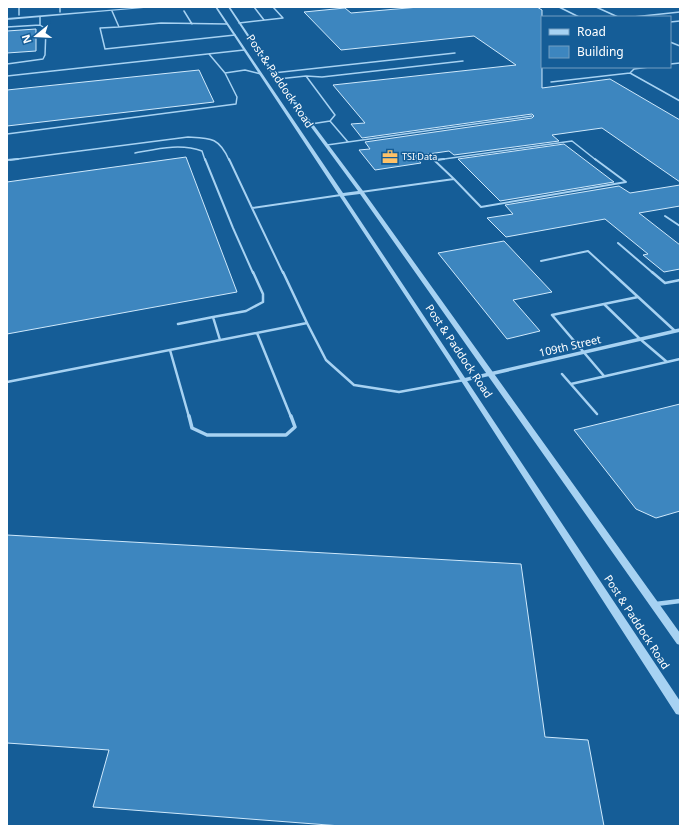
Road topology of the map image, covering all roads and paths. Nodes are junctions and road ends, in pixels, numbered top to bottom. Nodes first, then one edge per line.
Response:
1 (19, 7) edge
2 (60, 7) edge
3 (115, 7) edge
4 (154, 7) edge
5 (216, 7) edge
6 (228, 7) edge
7 (254, 7) edge
8 (273, 7) edge
9 (559, 7) edge
10 (596, 7) edge
11 (112, 11) junction
12 (184, 11) dead end
13 (60, 12) junction
14 (680, 12) edge
15 (19, 15) junction
16 (40, 15) junction
17 (7, 16) edge
18 (577, 16) edge
19 (616, 16) edge
20 (642, 16) edge
21 (7, 19) edge
22 (264, 20) junction
23 (239, 23) junction
24 (40, 24) junction
25 (192, 24) junction
26 (228, 24) junction
27 (7, 27) edge
28 (119, 27) junction
29 (235, 35) junction
30 (244, 50) junction
31 (454, 53) dead end
32 (209, 54) junction
33 (463, 61) dead end
34 (7, 64) edge
35 (642, 68) edge
36 (225, 73) junction
37 (273, 73) junction
38 (630, 73) junction
39 (261, 74) junction
40 (7, 76) edge
41 (306, 76) junction
42 (278, 79) junction
43 (551, 82) dead end
44 (680, 101) edge
45 (532, 116) dead end
46 (330, 121) junction
47 (311, 124) junction
48 (7, 134) edge
49 (157, 141) junction
50 (348, 142) junction
51 (327, 145) junction
52 (160, 150) junction
53 (136, 153) dead end
54 (7, 160) edge
55 (454, 179) junction
56 (361, 192) junction
57 (342, 195) junction
58 (252, 208) junction
59 (665, 216) dead end
60 (680, 226) edge
61 (618, 244) dead end
62 (541, 261) dead end
63 (680, 280) edge
64 (638, 297) junction
65 (604, 304) junction
66 (213, 317) junction
67 (307, 323) junction
68 (178, 324) dead end
69 (680, 330) edge
70 (675, 331) junction
71 (257, 333) junction
72 (640, 339) junction
73 (220, 340) junction
74 (170, 350) junction
75 (586, 352) junction
76 (680, 359) edge
77 (667, 362) junction
78 (490, 374) junction
79 (562, 374) dead end
80 (604, 376) junction
81 (464, 380) junction
82 (7, 382) edge
83 (571, 384) junction
84 (596, 414) dead end
85 (680, 601) edge
86 (654, 605) junction
87 (680, 641) edge
88 (680, 710) edge

1 - 15 lane
2 - 13 lane
3 - 13 street
4 - 11 street
5 - 26 street, Post & Paddock Road
6 - 23 street, Post & Paddock Road
7 - 22 lane
8 - 22 lane
9 - 18 lane
10 - 19 street
11 - 16 street
11 - 28 lane
12 - 25 lane
13 - 16 street
14 - 20 lane
15 - 16 street
15 - 17 street
16 - 21 street
16 - 24 lane
22 - 23 lane
23 - 26 street
23 - 37 street, Post & Paddock Road
24 - 27 lane
24 - 34 lane
25 - 26 lane
25 - 28 lane
26 - 29 street, Post & Paddock Road
28 - 29 lane
29 - 30 street, Post & Paddock Road
30 - 32 lane
30 - 39 street, Post & Paddock Road
31 - 37 lane
32 - 36 lane
32 - 40 lane
33 - 41 lane
35 - 38 lane
36 - 39 lane
36 - 48 lane
37 - 39 street
37 - 42 street, Post & Paddock Road
38 - 43 lane
38 - 44 lane
39 - 57 street, Post & Paddock Road
41 - 42 lane
41 - 46 lane
42 - 47 street, Post & Paddock Road
45 - 50 lane
46 - 47 lane
46 - 50 lane
47 - 51 street, Post & Paddock Road
49 - 52 lane
49 - 54 lane
49 - 58 lane
50 - 51 lane
51 - 56 street, Post & Paddock Road
52 - 53 lane
52 - 66 lane
55 - 55 lane
55 - 56 lane
56 - 57 street
56 - 78 street, Post & Paddock Road
57 - 58 lane
57 - 81 street, Post & Paddock Road
58 - 67 lane
59 - 60 lane
61 - 63 lane
62 - 64 lane
64 - 65 lane
64 - 70 lane
65 - 72 lane
65 - 75 lane
66 - 68 lane
66 - 73 lane
67 - 71 lane
67 - 81 lane
69 - 70 street, 109th Street
70 - 72 street, 109th Street
71 - 73 lane
71 - 74 lane
72 - 75 street, 109th Street
72 - 77 lane
73 - 74 lane
74 - 82 lane
75 - 78 street, 109th Street
75 - 80 lane
76 - 77 lane
77 - 80 lane
78 - 81 street, 109th Street
78 - 86 street, Post & Paddock Road
79 - 83 lane
80 - 83 lane
81 - 88 street, Post & Paddock Road
83 - 84 lane
85 - 86 lane
86 - 87 street, Post & Paddock Road

